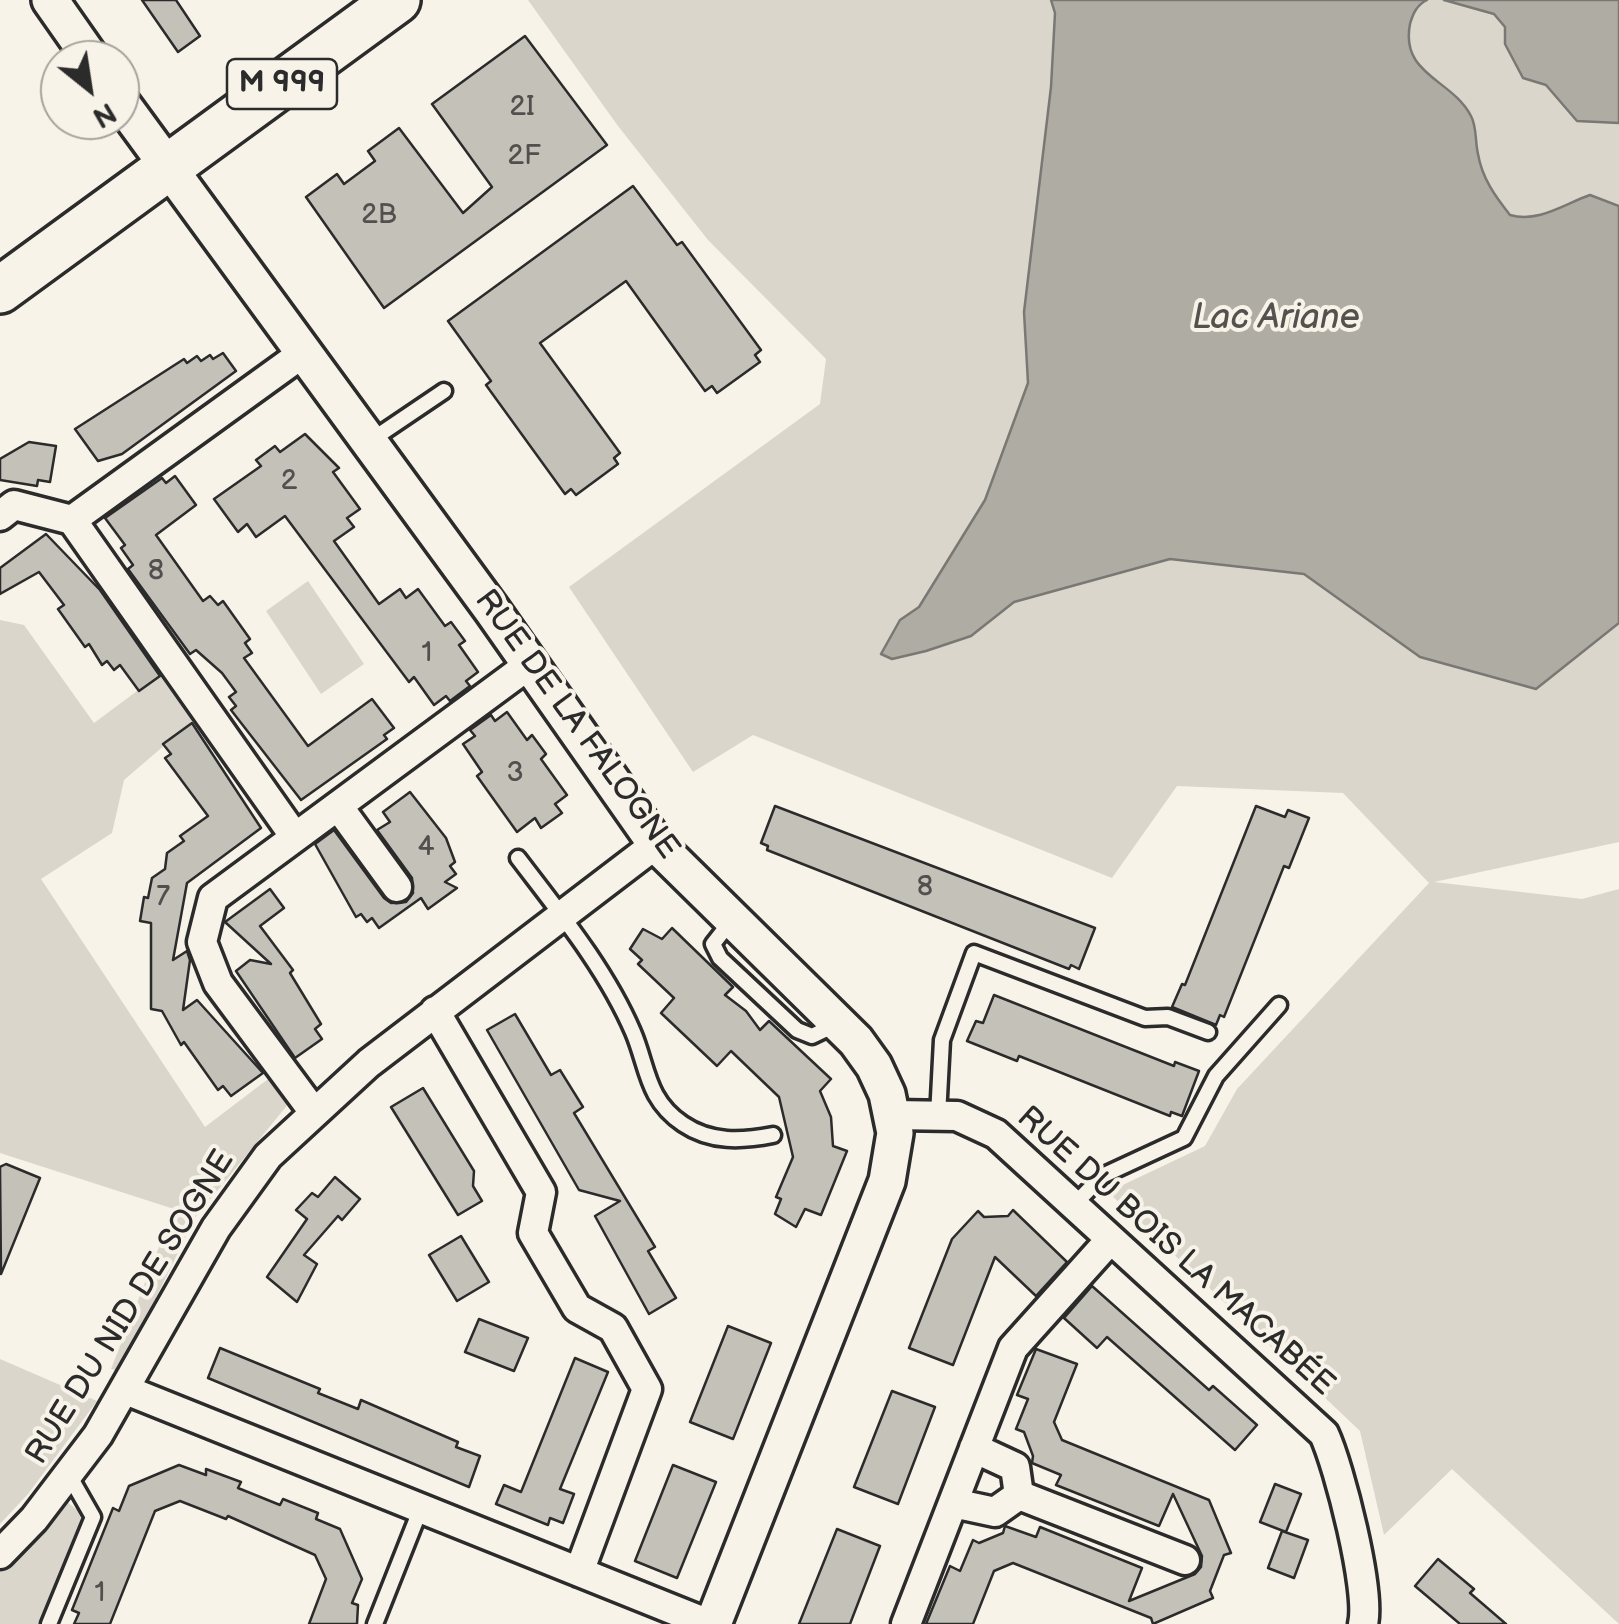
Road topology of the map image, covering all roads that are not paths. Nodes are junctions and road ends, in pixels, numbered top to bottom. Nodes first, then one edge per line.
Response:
1 (50, 0) edge
2 (397, 0) edge
3 (78, 40) edge
4 (140, 130) edge
5 (167, 168) junction
6 (0, 290) edge
7 (304, 353) junction
8 (444, 391) dead end
9 (370, 442) junction
10 (0, 516) edge
11 (72, 520) junction
12 (530, 664) junction
13 (338, 806) junction
14 (296, 836) junction
15 (656, 844) junction
16 (518, 858) dead end
17 (397, 887) dead end
18 (561, 914) junction
19 (1279, 1005) dead end
20 (435, 1011) junction
21 (1208, 1032) dead end
22 (313, 1111) junction
23 (893, 1116) junction
24 (938, 1116) junction
25 (772, 1135) dead end
26 (1073, 1206) junction
27 (1110, 1240) junction
28 (126, 1390) junction
29 (974, 1448) junction
30 (69, 1475) junction
31 (1019, 1495) junction
32 (953, 1503) junction
33 (421, 1508) junction
34 (0, 1554) edge
35 (1185, 1560) dead end
36 (579, 1572) junction
37 (1371, 1620) edge
38 (49, 1624) edge
39 (376, 1624) edge
40 (711, 1624) edge
41 (906, 1624) edge

1 - 3 street
2 - 5 main road, M 999
4 - 5 street, RUE DE LA FALOGNE
5 - 6 main road, M 999
5 - 7 street, RUE DE LA FALOGNE
7 - 9 street, RUE DE LA FALOGNE
7 - 11 street
8 - 9 lane
9 - 12 street, RUE DE LA FALOGNE
10 - 11 street
11 - 14 street
12 - 13 street
12 - 15 street, RUE DE LA FALOGNE
13 - 14 street
13 - 17 street
14 - 22 street
15 - 18 street, RUE DU NID DE SOGNE
15 - 23 street, RUE DE LA FALOGNE
16 - 18 lane
18 - 20 street, RUE DU NID DE SOGNE
18 - 25 lane
19 - 26 lane
20 - 22 street, RUE DU NID DE SOGNE
20 - 36 street
21 - 24 lane
22 - 28 street, RUE DU NID DE SOGNE
23 - 24 street, RUE DU BOIS LA MACABÉE
23 - 40 street, RUE DE LA FALOGNE
24 - 26 street, RUE DU BOIS LA MACABÉE
26 - 27 street, RUE DU BOIS LA MACABÉE
27 - 29 street
27 - 37 street, RUE DU BOIS LA MACABÉE
28 - 30 street, RUE DU NID DE SOGNE
28 - 33 street
29 - 31 street
29 - 32 street
30 - 34 street, RUE DU NID DE SOGNE
30 - 38 lane
31 - 32 street
31 - 35 street
32 - 41 street
33 - 36 street
33 - 39 lane
36 - 40 street

